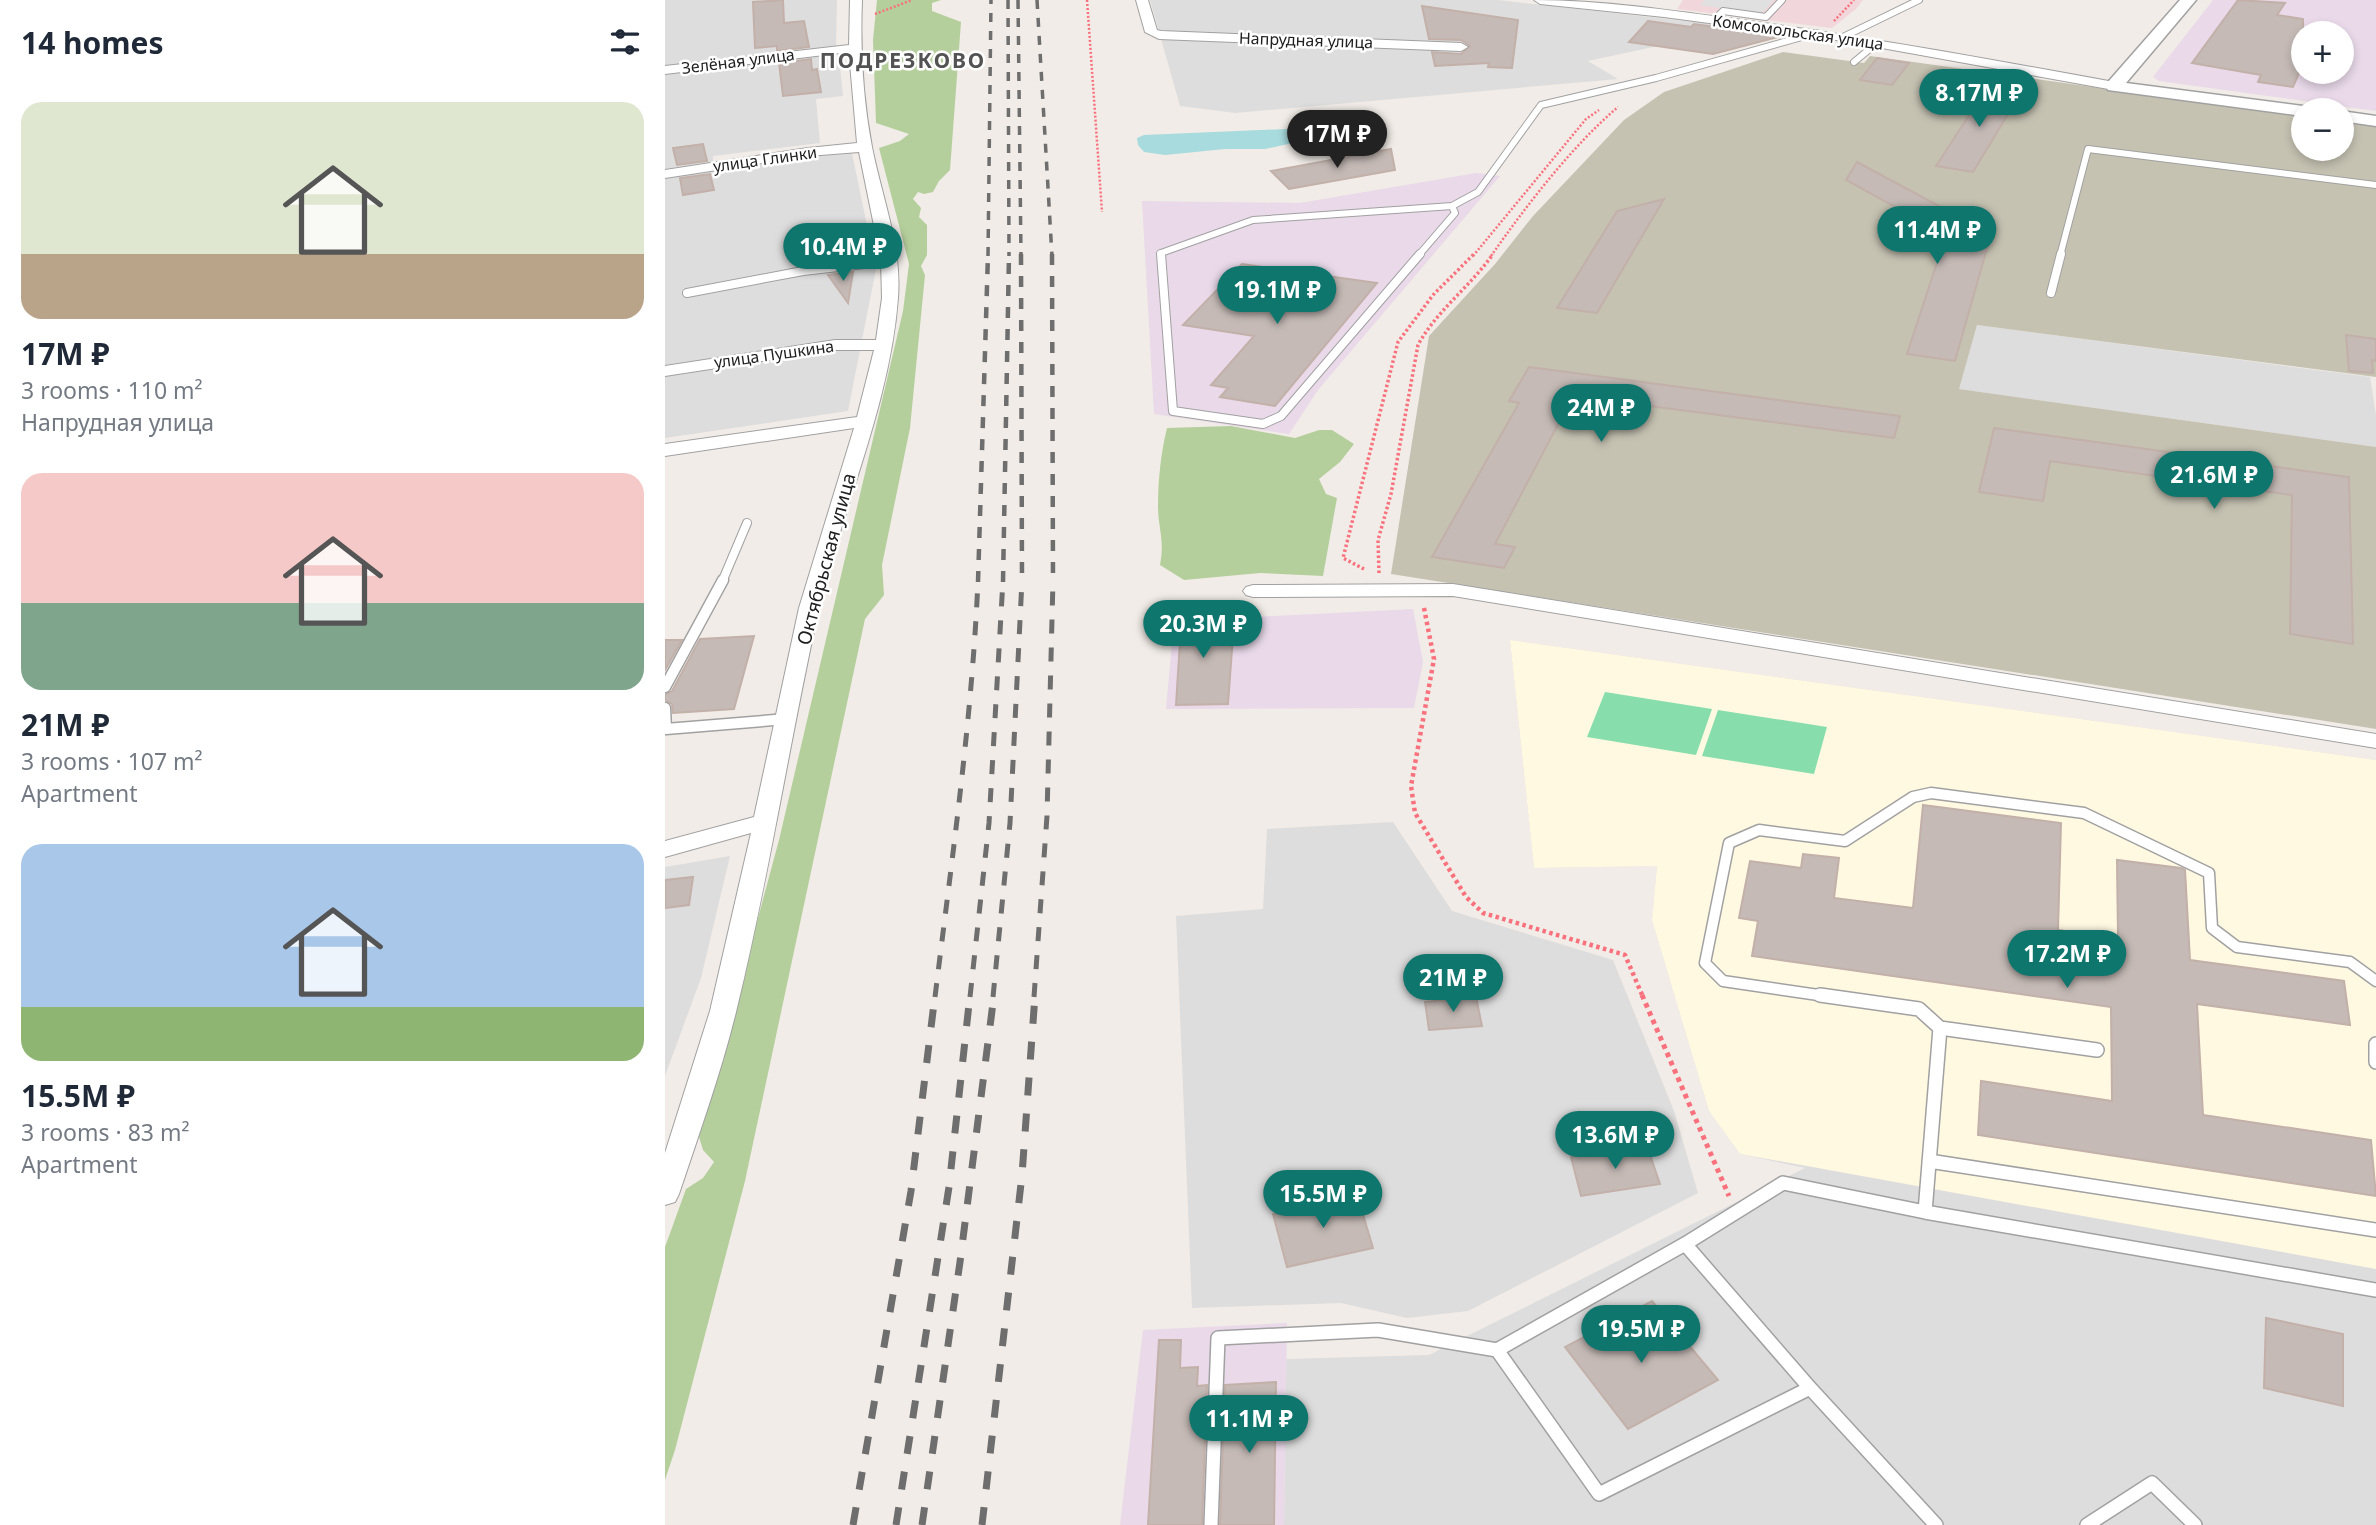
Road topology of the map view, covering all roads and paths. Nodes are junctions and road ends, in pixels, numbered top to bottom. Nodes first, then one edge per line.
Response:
1 (856, 0) edge
2 (912, 0) edge
3 (1087, 0) edge
4 (1142, 0) edge
5 (1540, 0) edge
6 (1546, 0) edge
7 (1674, 0) edge
8 (1782, 0) edge
9 (1919, 0) edge
10 (2188, 0) edge
11 (1664, 13) junction
12 (1715, 19) junction
13 (855, 22) junction
14 (1816, 33) junction
15 (1843, 37) junction
16 (1877, 43) junction
17 (1461, 47) dead end
18 (853, 48) junction
19 (1854, 62) dead end
20 (665, 70) edge
21 (2114, 86) junction
22 (1626, 102) dead end
23 (1605, 106) dead end
24 (2291, 109) edge
25 (2354, 118) edge
26 (2376, 121) edge
27 (865, 147) junction
28 (665, 174) edge
29 (2376, 184) edge
30 (1452, 206) junction
31 (1103, 212) dead end
32 (891, 261) junction
33 (687, 293) dead end
34 (2051, 293) dead end
35 (883, 345) junction
36 (665, 371) edge
37 (865, 421) junction
38 (665, 450) edge
39 (747, 523) dead end
40 (1420, 589) junction
41 (1253, 591) dead end
42 (665, 687) edge
43 (665, 708) edge
44 (787, 719) junction
45 (2376, 741) edge
46 (767, 821) junction
47 (665, 849) edge
48 (2376, 981) edge
49 (1940, 1028) junction
50 (2376, 1044) edge
51 (2097, 1051) dead end
52 (2376, 1062) edge
53 (1929, 1161) junction
54 (665, 1194) edge
55 (1736, 1212) junction
56 (1925, 1213) junction
57 (2376, 1230) edge
58 (1685, 1244) junction
59 (2376, 1290) edge
60 (1497, 1350) junction
61 (1810, 1388) junction
62 (1211, 1525) edge
63 (1936, 1525) edge
64 (2087, 1525) edge
65 (2195, 1525) edge

1 - 13 street, Октябрьская улица
2 - 13 path
3 - 31 path
4 - 17 street, Напрудная улица
5 - 6 street, Комсомольская улица
6 - 11 street, Комсомольская улица
7 - 11 street
8 - 12 lane
9 - 15 lane
10 - 21 street
11 - 12 street, Комсомольская улица
12 - 14 street, Комсомольская улица
13 - 18 street, Октябрьская улица
14 - 15 street, Комсомольская улица
14 - 30 lane
15 - 16 street, Комсомольская улица
16 - 19 lane
16 - 21 street, Комсомольская улица
18 - 20 street, Зелёная улица
18 - 27 street, Октябрьская улица
21 - 24 street, Комсомольская улица
22 - 23 path
25 - 26 street
27 - 28 street, улица Глинки
27 - 32 street, Октябрьская улица
29 - 34 lane
30 - 30 lane
32 - 33 lane
32 - 35 street, Октябрьская улица
35 - 36 street, улица Пушкина
35 - 37 street, Октябрьская улица
37 - 38 street
37 - 44 street, Октябрьская улица
39 - 42 lane
40 - 41 street
40 - 45 street
40 - 55 path
43 - 44 lane
44 - 46 street, Октябрьская улица
46 - 47 street
46 - 54 street, Октябрьская улица
48 - 49 lane
49 - 51 lane
49 - 53 lane
50 - 52 lane
53 - 56 lane
53 - 57 lane
55 - 56 lane
55 - 58 lane
56 - 59 lane
58 - 60 lane
58 - 61 lane
60 - 61 lane
60 - 62 lane
61 - 63 lane
64 - 65 lane

